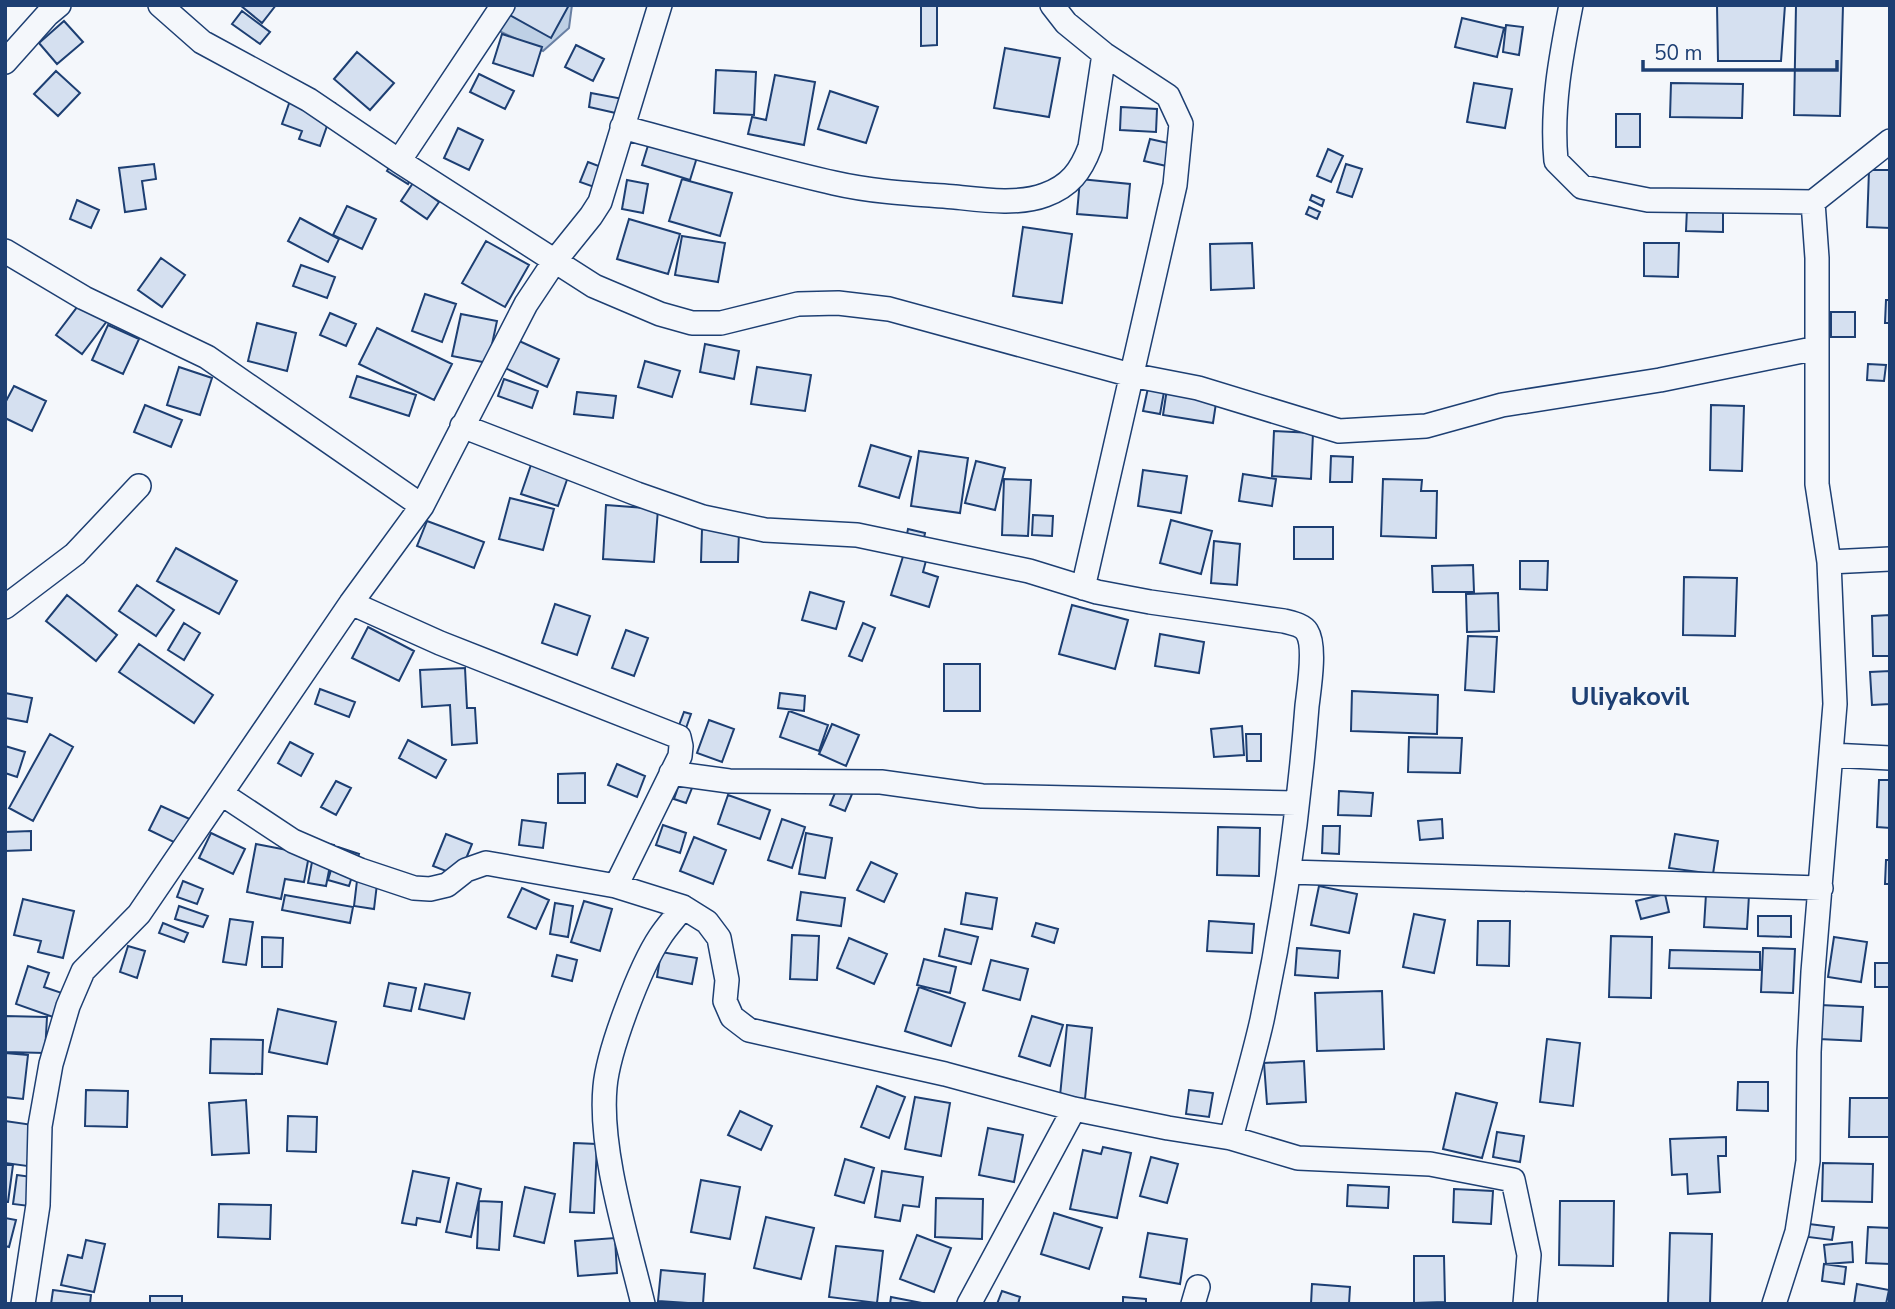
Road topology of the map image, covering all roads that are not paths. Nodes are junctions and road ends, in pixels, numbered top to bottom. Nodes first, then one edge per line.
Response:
1 (59, 5) edge
2 (160, 5) edge
3 (503, 5) edge
4 (660, 5) edge
5 (1052, 5) edge
6 (1572, 5) edge
7 (1104, 54) junction
8 (5, 62) edge
9 (622, 127) junction
10 (1890, 141) edge
11 (400, 162) junction
12 (1813, 202) junction
13 (5, 251) edge
14 (554, 262) junction
15 (1817, 348) junction
16 (1132, 375) junction
17 (463, 426) junction
18 (139, 486) dead end
19 (422, 506) junction
20 (1890, 559) edge
21 (1829, 562) junction
22 (1083, 588) junction
23 (351, 603) junction
24 (5, 607) edge
25 (1831, 755) junction
26 (1890, 758) edge
27 (671, 773) junction
28 (222, 794) junction
29 (1296, 803) junction
30 (1289, 872) junction
31 (616, 886) junction
32 (1821, 888) junction
33 (683, 907) junction
34 (1074, 1108) junction
35 (1231, 1138) junction
36 (23, 1304) edge
37 (643, 1304) edge
38 (969, 1304) edge
39 (1525, 1304) edge
40 (1774, 1304) edge

1 - 8 street
2 - 11 street
3 - 11 street
4 - 9 street
5 - 7 street
6 - 12 street
7 - 9 street
7 - 16 street
9 - 14 street
10 - 12 street
11 - 14 street
12 - 15 street
13 - 19 street
14 - 16 street
14 - 17 street
15 - 16 street
15 - 21 street
16 - 22 street
17 - 19 street
17 - 22 street
18 - 24 street
19 - 23 street
20 - 21 street
21 - 25 street
22 - 29 street
23 - 27 street
23 - 28 street
25 - 26 street
25 - 32 street
27 - 29 street
27 - 31 street
28 - 31 street
28 - 36 street
29 - 30 street
30 - 32 street
30 - 35 street
31 - 33 street
32 - 40 street
33 - 34 street
33 - 37 street
34 - 35 street
34 - 38 street
35 - 39 street

